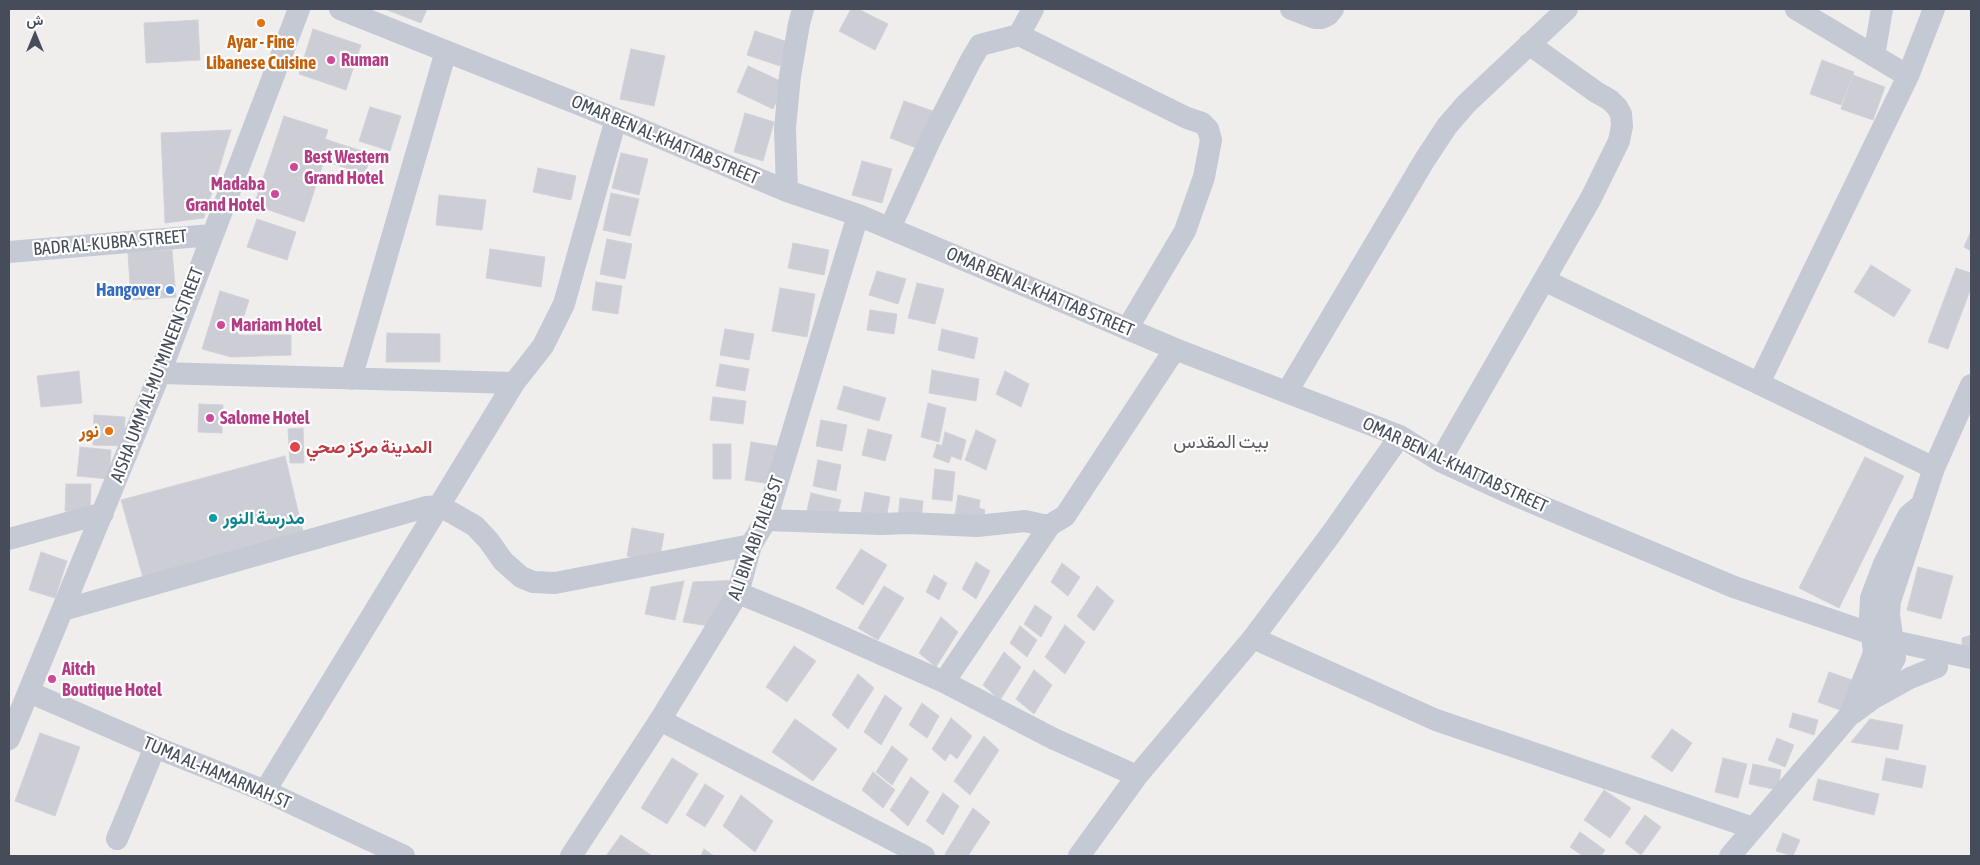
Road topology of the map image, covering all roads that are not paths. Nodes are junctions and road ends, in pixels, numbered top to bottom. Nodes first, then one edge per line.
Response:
1 (299, 9) edge
2 (340, 9) edge
3 (804, 9) edge
4 (1033, 9) edge
5 (1291, 9) edge
6 (1333, 9) edge
7 (1567, 9) edge
8 (1796, 9) edge
9 (1882, 9) edge
10 (1934, 9) edge
11 (1019, 36) junction
12 (1529, 44) junction
13 (446, 50) junction
14 (1874, 56) junction
15 (1908, 76) junction
16 (616, 119) junction
17 (787, 191) junction
18 (858, 215) junction
19 (890, 228) junction
20 (212, 235) junction
21 (9, 252) edge
22 (1544, 280) junction
23 (1127, 329) junction
24 (1175, 349) junction
25 (160, 373) junction
26 (351, 378) junction
27 (1759, 382) junction
28 (514, 383) junction
29 (1971, 385) edge
30 (1287, 392) junction
31 (1400, 436) junction
32 (1440, 461) junction
33 (1934, 468) junction
34 (440, 506) junction
35 (1920, 506) junction
36 (102, 513) junction
37 (766, 520) junction
38 (1050, 525) junction
39 (9, 539) edge
40 (751, 545) junction
41 (1734, 587) junction
42 (738, 594) junction
43 (1871, 598) junction
44 (63, 610) junction
45 (1839, 623) junction
46 (1253, 638) junction
47 (1883, 646) junction
48 (1971, 658) edge
49 (1937, 667) junction
50 (1971, 670) edge
51 (944, 682) junction
52 (29, 692) junction
53 (1871, 700) junction
54 (1848, 716) junction
55 (660, 720) junction
56 (9, 739) edge
57 (155, 747) junction
58 (1137, 776) junction
59 (265, 791) junction
60 (1753, 828) junction
61 (117, 839) dead end
62 (404, 856) edge
63 (570, 856) edge
64 (924, 856) edge
65 (1079, 856) edge
66 (1730, 856) edge

1 - 20 street, AISHA UMM AL-MU'MINEEN STREET
2 - 13 street, OMAR BEN AL-KHATTAB STREET
3 - 17 street
4 - 11 street
5 - 6 street
7 - 12 street
8 - 14 street
9 - 14 street
10 - 15 street
11 - 19 street
11 - 23 street
12 - 22 street
12 - 30 street
13 - 16 street, OMAR BEN AL-KHATTAB STREET
13 - 26 street
14 - 15 street
15 - 27 street
16 - 17 street, OMAR BEN AL-KHATTAB STREET
16 - 28 street
17 - 18 street, OMAR BEN AL-KHATTAB STREET
18 - 19 street, OMAR BEN AL-KHATTAB STREET
18 - 37 street, ALI BIN ABI TALEB ST
19 - 23 street, OMAR BEN AL-KHATTAB STREET
20 - 21 street, BADR AL-KUBRA STREET
20 - 25 street, AISHA UMM AL-MU'MINEEN STREET
22 - 27 street
22 - 32 street
23 - 24 street, OMAR BEN AL-KHATTAB STREET
24 - 30 street, OMAR BEN AL-KHATTAB STREET
24 - 38 street
25 - 26 street
25 - 36 street, AISHA UMM AL-MU'MINEEN STREET
26 - 28 street
27 - 33 street
28 - 34 street
29 - 33 street
30 - 31 street, OMAR BEN AL-KHATTAB STREET
31 - 32 street, OMAR BEN AL-KHATTAB STREET
31 - 46 street
32 - 41 street, OMAR BEN AL-KHATTAB STREET
33 - 35 street
34 - 40 street
34 - 44 street
34 - 59 street
35 - 43 street
35 - 47 street
36 - 39 street
36 - 44 street, AISHA UMM AL-MU'MINEEN STREET
37 - 38 street
37 - 40 street, ALI BIN ABI TALEB ST
38 - 51 street
40 - 42 street, ALI BIN ABI TALEB ST
41 - 45 street
41 - 47 street
42 - 51 street
42 - 55 street, ALI BIN ABI TALEB ST
43 - 45 street
43 - 47 street
44 - 52 street, AISHA UMM AL-MU'MINEEN STREET
45 - 47 street
46 - 58 street
46 - 60 street
47 - 48 street
47 - 49 street
47 - 53 street
47 - 54 street
49 - 50 street
49 - 53 street
51 - 58 street
52 - 56 street, AISHA UMM AL-MU'MINEEN STREET
52 - 57 street, TUMA AL-HAMARNAH ST
53 - 54 street
54 - 60 street
55 - 63 street, ALI BIN ABI TALEB ST
55 - 64 street
57 - 59 street, TUMA AL-HAMARNAH ST
57 - 61 street
58 - 65 street
59 - 62 street, TUMA AL-HAMARNAH ST
60 - 66 street

